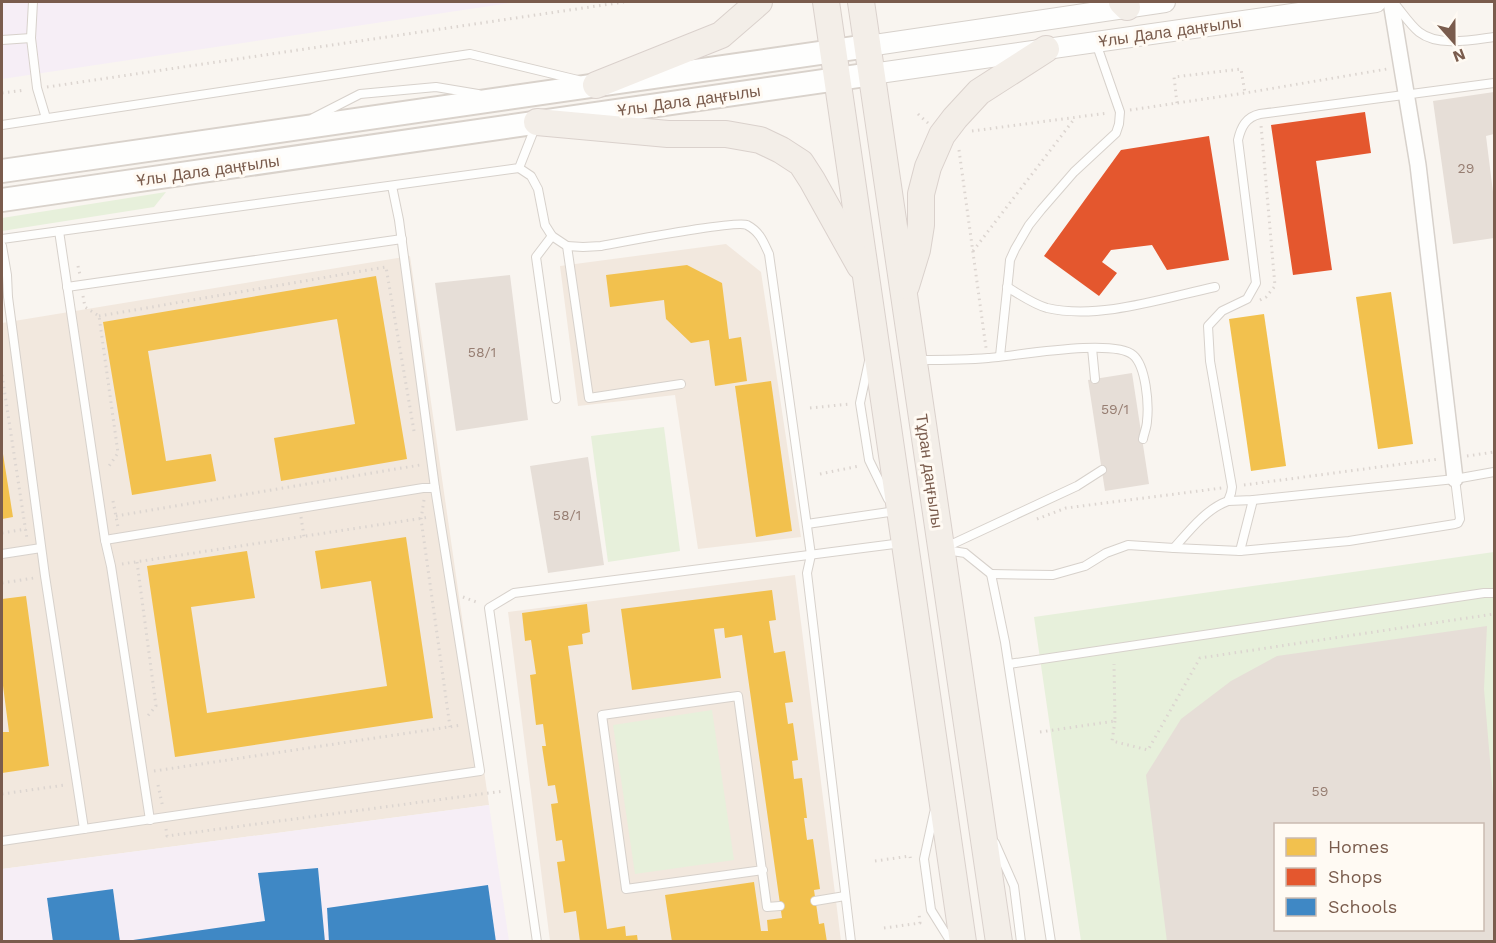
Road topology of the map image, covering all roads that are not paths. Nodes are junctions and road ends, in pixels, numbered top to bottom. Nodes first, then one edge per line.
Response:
1 (33, 2) edge
2 (759, 2) edge
3 (826, 2) edge
4 (861, 2) edge
5 (1165, 2) edge
6 (1376, 2) edge
7 (1392, 2) edge
8 (1125, 4) edge
9 (1494, 37) edge
10 (31, 38) junction
11 (2, 40) edge
12 (1095, 42) junction
13 (868, 46) junction
14 (1046, 49) junction
15 (834, 51) junction
16 (872, 74) junction
17 (838, 78) junction
18 (1494, 83) edge
19 (597, 85) junction
20 (1406, 96) junction
21 (46, 118) junction
22 (537, 122) junction
23 (2, 125) edge
24 (519, 168) junction
25 (2, 171) edge
26 (392, 186) junction
27 (2, 200) edge
28 (59, 231) junction
29 (552, 236) junction
30 (2, 239) edge
31 (402, 239) junction
32 (2, 246) edge
33 (567, 246) junction
34 (867, 280) junction
35 (67, 287) junction
36 (1006, 287) junction
37 (1215, 287) dead end
38 (904, 292) junction
39 (5, 298) edge
40 (1092, 348) junction
41 (1000, 356) junction
42 (914, 360) junction
43 (1095, 379) dead end
44 (681, 384) dead end
45 (556, 399) dead end
46 (1143, 439) dead end
47 (1102, 470) dead end
48 (1494, 472) edge
49 (1455, 479) junction
50 (435, 488) junction
51 (1253, 500) junction
52 (1228, 501) junction
53 (807, 524) junction
54 (901, 524) junction
55 (105, 540) junction
56 (41, 548) junction
57 (1174, 548) junction
58 (942, 549) junction
59 (1240, 550) junction
60 (2, 554) edge
61 (811, 555) junction
62 (991, 574) junction
63 (1494, 593) edge
64 (1009, 664) junction
65 (940, 786) junction
66 (980, 808) junction
67 (150, 820) junction
68 (84, 829) junction
69 (2, 841) edge
70 (763, 870) junction
71 (845, 896) junction
72 (816, 901) dead end
73 (780, 906) dead end
74 (537, 942) edge
75 (851, 942) edge
76 (951, 942) edge
77 (963, 942) edge
78 (999, 942) edge
79 (1021, 942) edge
80 (1051, 942) edge

1 - 10 lane
2 - 19 main road
3 - 15 main road
4 - 13 main road, Тұран даңғылы
5 - 8 street, Ұлы Дала даңғылы
6 - 12 street, Ұлы Дала даңғылы
7 - 9 lane
7 - 20 street
8 - 13 street, Ұлы Дала даңғылы
10 - 11 lane
10 - 21 lane
12 - 14 street, Ұлы Дала даңғылы
12 - 36 lane
13 - 15 main road, Ұлы Дала даңғылы
13 - 16 main road, Тұран даңғылы
14 - 16 street, Ұлы Дала даңғылы
14 - 38 main road
15 - 17 main road
15 - 19 main road, Ұлы Дала даңғылы
16 - 17 main road, Ұлы Дала даңғылы
16 - 38 main road, Тұран даңғылы
17 - 22 main road, Ұлы Дала даңғылы
17 - 34 main road
18 - 20 lane
19 - 21 lane
19 - 25 main road, Ұлы Дала даңғылы
20 - 49 street
20 - 52 lane
21 - 23 lane
22 - 24 lane
22 - 27 main road, Ұлы Дала даңғылы
22 - 34 main road
24 - 26 lane
24 - 29 lane
26 - 28 lane
26 - 31 lane
28 - 30 lane
28 - 35 lane
29 - 33 lane
29 - 45 lane
31 - 35 lane
31 - 50 lane
32 - 39 lane
33 - 44 lane
33 - 53 lane
34 - 54 main road
35 - 55 lane
36 - 37 lane
36 - 41 lane
38 - 42 main road, Тұран даңғылы
39 - 56 lane
40 - 41 lane
40 - 43 lane
40 - 46 lane
41 - 42 lane
42 - 58 main road, Тұран даңғылы
47 - 58 lane
48 - 49 lane
49 - 51 lane
49 - 59 lane
50 - 55 lane
50 - 67 lane
51 - 52 lane
51 - 59 lane
52 - 57 lane
53 - 54 lane
53 - 61 lane
54 - 61 lane
54 - 65 main road
55 - 67 lane
56 - 60 lane
56 - 68 lane
57 - 59 lane
57 - 62 lane
58 - 62 lane
58 - 66 main road, Тұран даңғылы
61 - 71 lane
61 - 74 lane
62 - 64 lane
63 - 64 lane
64 - 80 lane
65 - 76 lane
65 - 77 main road
66 - 78 main road, Тұран даңғылы
66 - 79 lane
67 - 68 lane
68 - 69 lane
70 - 70 lane
70 - 73 lane
71 - 72 lane
71 - 75 lane

